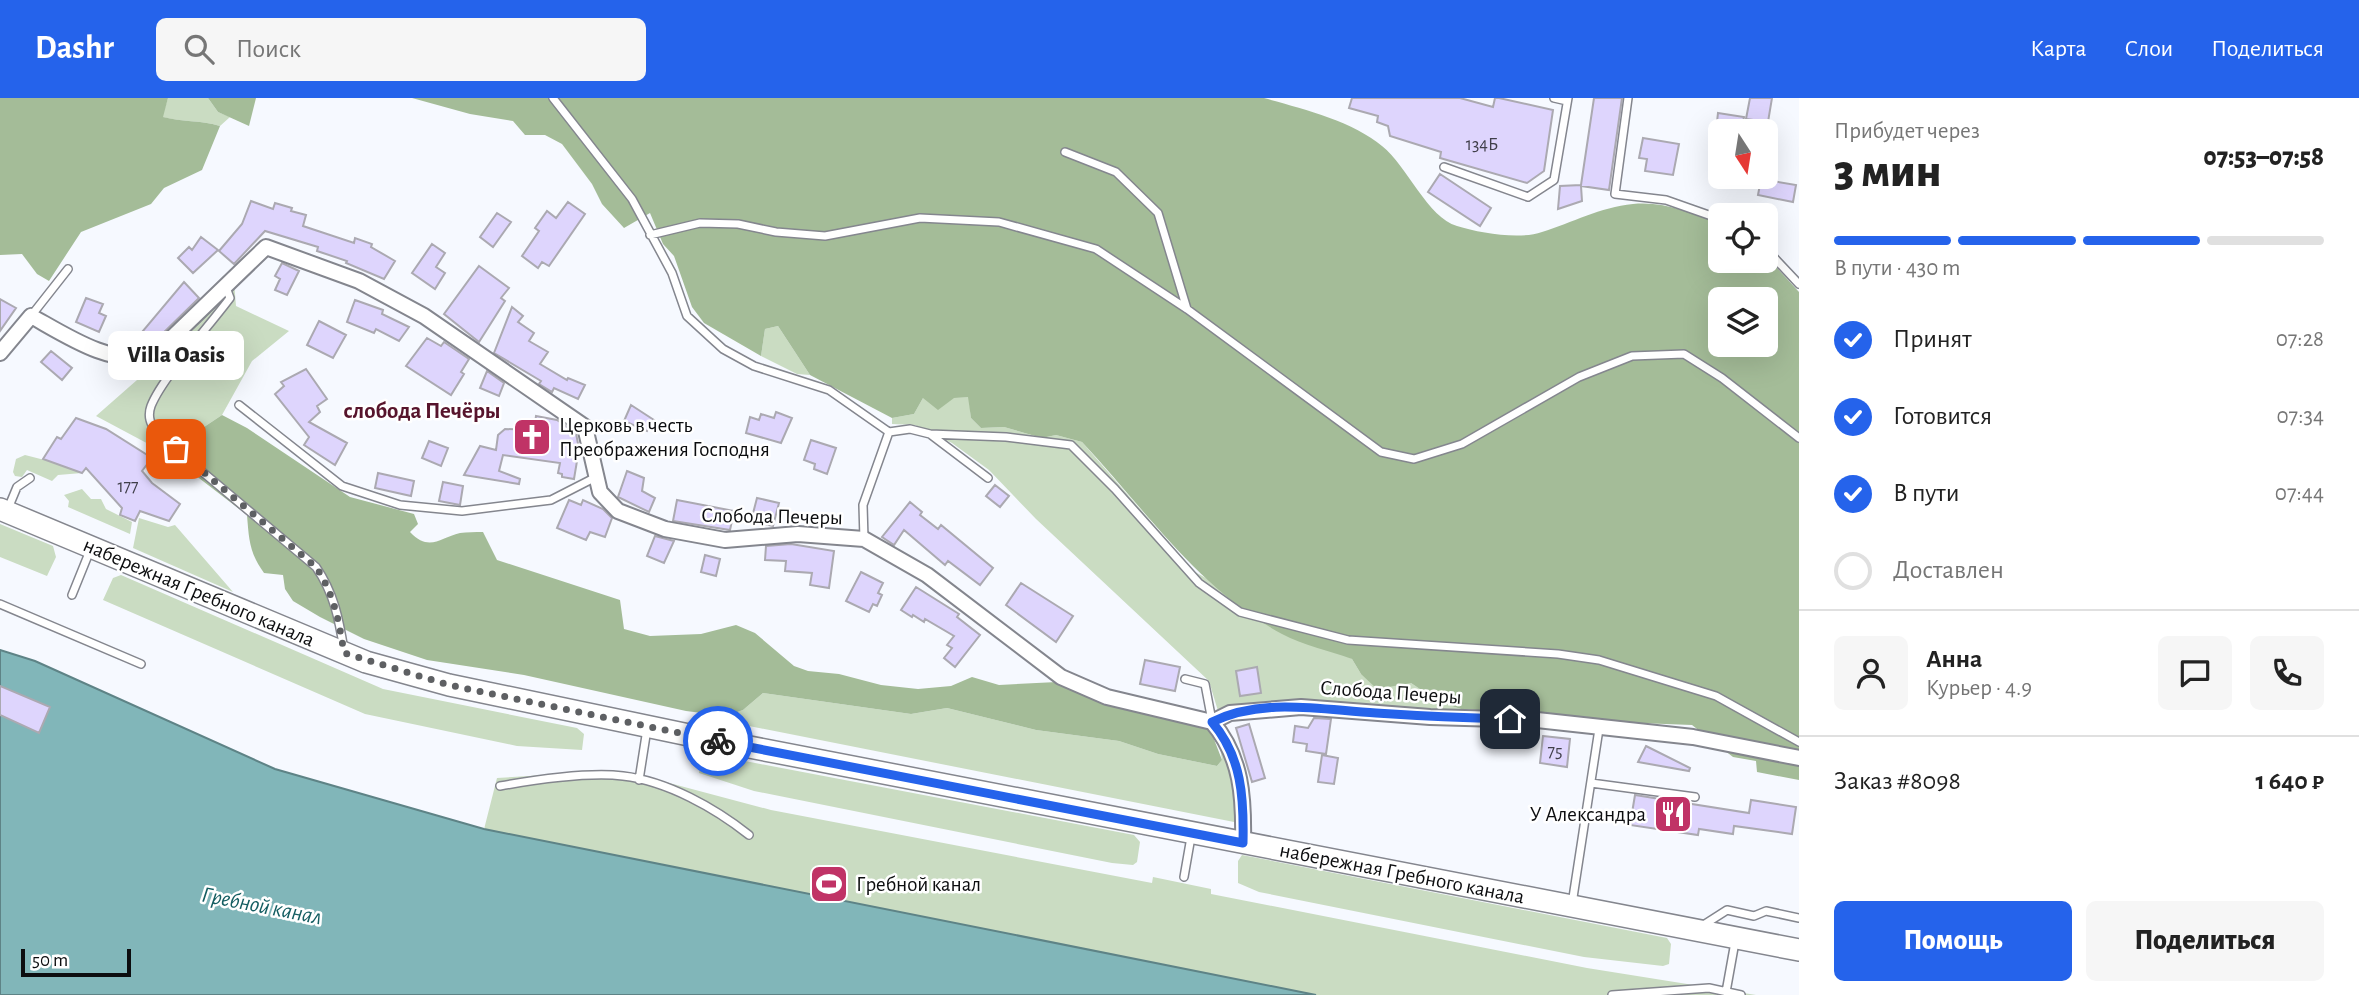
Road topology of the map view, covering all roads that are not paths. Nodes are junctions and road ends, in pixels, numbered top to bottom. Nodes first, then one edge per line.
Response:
1 (553, 98) edge
2 (1554, 98) edge
3 (1628, 98) edge
4 (1568, 99) edge
5 (1065, 152) dead end
6 (1444, 167) dead end
7 (1708, 215) edge
8 (650, 235) junction
9 (1778, 262) edge
10 (68, 269) dead end
11 (225, 284) junction
12 (1799, 284) edge
13 (1187, 309) junction
14 (31, 316) junction
15 (0, 353) edge
16 (239, 405) dead end
17 (889, 432) junction
18 (930, 434) junction
19 (1799, 438) edge
20 (596, 477) junction
21 (30, 478) dead end
22 (988, 478) dead end
23 (3, 510) edge
24 (864, 539) junction
25 (92, 547) junction
26 (72, 595) dead end
27 (0, 604) edge
28 (344, 653) junction
29 (142, 663) dead end
30 (1185, 679) dead end
31 (1212, 722) junction
32 (648, 727) junction
33 (1600, 729) junction
34 (1799, 741) edge
35 (1799, 758) edge
36 (639, 780) junction
37 (1591, 783) junction
38 (500, 786) dead end
39 (1695, 797) dead end
40 (1192, 833) junction
41 (749, 835) dead end
42 (1243, 843) junction
43 (1184, 877) dead end
44 (1572, 906) junction
45 (1799, 918) edge
46 (1695, 930) junction
47 (1735, 937) junction
48 (1799, 950) edge
49 (1726, 992) junction
50 (1612, 995) edge
51 (1741, 995) edge

1 - 8 lane
2 - 4 lane
3 - 7 lane
4 - 6 lane
5 - 13 lane
8 - 13 lane
8 - 17 lane
9 - 12 lane
10 - 14 lane
11 - 14 street, Слобода Печеры
11 - 20 street, Слобода Печеры
11 - 28 lane
13 - 19 lane
14 - 15 street
16 - 20 lane
17 - 18 lane
17 - 24 lane
18 - 22 lane
18 - 34 lane
20 - 24 street, Слобода Печеры
21 - 23 lane
23 - 25 street, набережная Гребного канала
24 - 31 street, Слобода Печеры
25 - 26 lane
25 - 28 street, набережная Гребного канала
27 - 29 lane
28 - 32 street, набережная Гребного канала
30 - 31 lane
31 - 33 street, Слобода Печеры
31 - 42 street
32 - 36 lane
32 - 40 street, набережная Гребного канала
33 - 35 street, Слобода Печеры
33 - 37 lane
36 - 38 lane
36 - 41 lane
37 - 39 lane
37 - 44 lane
40 - 42 street, набережная Гребного канала
40 - 43 lane
42 - 44 street, набережная Гребного канала
44 - 46 street, набережная Гребного канала
45 - 46 lane
46 - 47 street, набережная Гребного канала
47 - 48 street, набережная Гребного канала
47 - 49 lane
49 - 50 lane
49 - 51 lane

